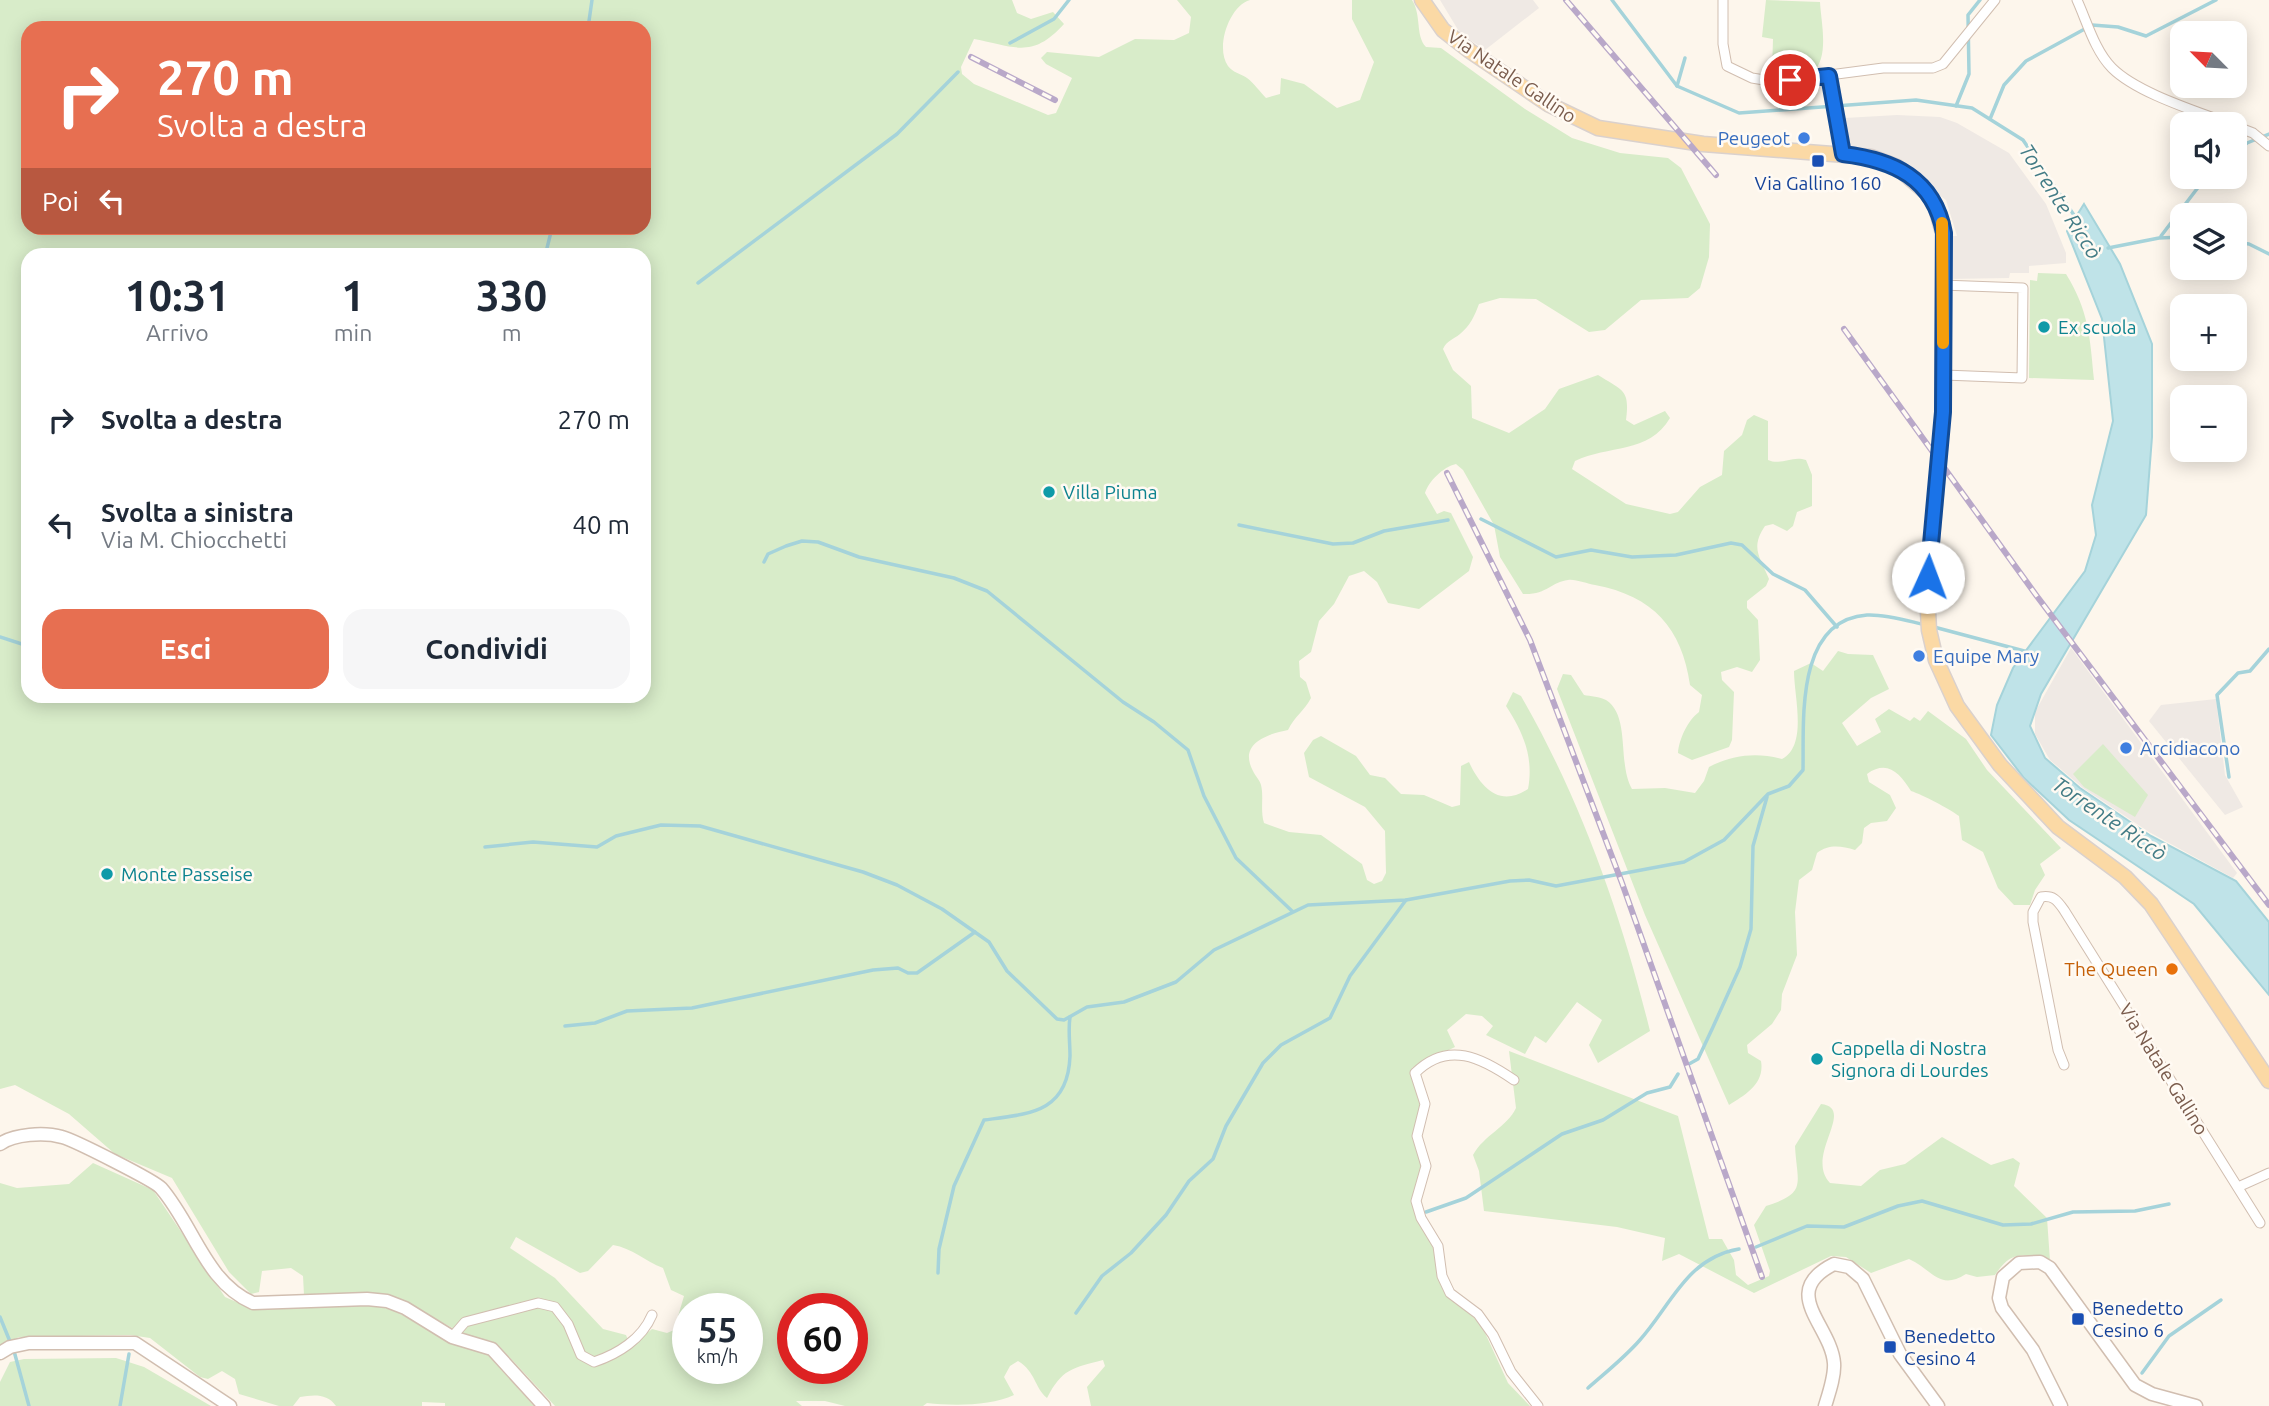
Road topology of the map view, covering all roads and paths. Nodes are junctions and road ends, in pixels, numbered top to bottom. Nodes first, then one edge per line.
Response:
1 (1422, 0) edge
2 (1723, 0) edge
3 (1994, 0) edge
4 (2077, 0) edge
5 (1830, 79) junction
6 (2198, 112) edge
7 (2247, 131) edge
8 (2269, 146) edge
9 (1843, 154) junction
10 (1941, 285) junction
11 (1944, 375) junction
12 (2064, 1065) dead end
13 (1514, 1080) dead end
14 (2269, 1081) edge
15 (0, 1144) edge
16 (2269, 1173) edge
17 (2238, 1187) junction
18 (2260, 1223) dead end
19 (652, 1314) dead end
20 (452, 1337) junction
21 (0, 1353) edge
22 (230, 1406) edge
23 (544, 1406) edge
24 (1538, 1406) edge
25 (1825, 1406) edge
26 (1938, 1406) edge
27 (2061, 1406) edge
28 (2196, 1406) edge

1 - 9 main road, Via Natale Gallino
2 - 5 street
3 - 5 street
4 - 6 street
5 - 9 street
7 - 8 street
9 - 10 main road, Via Natale Gallino
10 - 11 main road, Via Natale Gallino
10 - 11 street
11 - 14 main road, Via Natale Gallino
12 - 17 street, Via Natale Gallino
13 - 24 street
15 - 20 street
16 - 17 street
17 - 18 street, Via Natale Gallino
19 - 20 street
20 - 23 street
21 - 22 street
25 - 26 street
27 - 28 street

